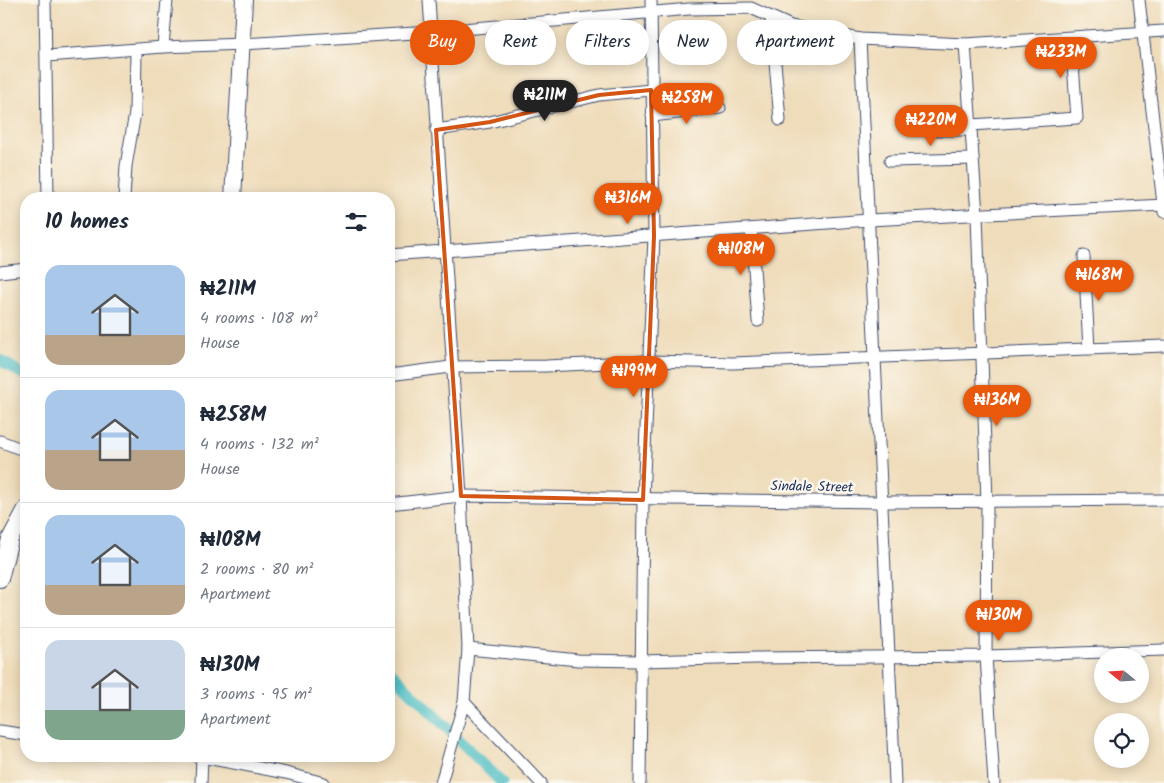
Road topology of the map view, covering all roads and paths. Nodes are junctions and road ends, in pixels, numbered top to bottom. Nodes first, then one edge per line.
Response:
1 (45, 0) edge
2 (167, 0) edge
3 (244, 0) edge
4 (429, 0) edge
5 (651, 0) edge
6 (1139, 0) edge
7 (709, 4) edge
8 (650, 13) junction
9 (771, 17) junction
10 (430, 20) edge
11 (475, 28) edge
12 (1164, 31) edge
13 (410, 33) edge
14 (1143, 34) junction
15 (1071, 38) junction
16 (860, 39) junction
17 (243, 44) junction
18 (965, 44) junction
19 (163, 47) junction
20 (136, 50) junction
21 (47, 56) junction
22 (432, 65) edge
23 (651, 90) junction
24 (720, 108) dead end
25 (652, 116) junction
26 (780, 120) dead end
27 (971, 128) junction
28 (436, 130) junction
29 (915, 130) dead end
30 (973, 159) junction
31 (890, 161) dead end
32 (48, 192) edge
33 (124, 192) edge
34 (233, 192) edge
35 (1164, 207) edge
36 (977, 214) junction
37 (868, 220) junction
38 (751, 229) junction
39 (654, 236) junction
40 (444, 251) junction
41 (395, 254) edge
42 (1084, 256) dead end
43 (20, 270) edge
44 (0, 272) edge
45 (758, 321) dead end
46 (1164, 346) edge
47 (1089, 349) junction
48 (982, 354) junction
49 (875, 356) junction
50 (649, 361) junction
51 (451, 367) junction
52 (395, 374) edge
53 (0, 441) edge
54 (20, 449) edge
55 (461, 496) junction
56 (643, 500) junction
57 (1164, 500) edge
58 (882, 502) junction
59 (987, 502) junction
60 (395, 503) edge
61 (20, 520) edge
62 (0, 579) edge
63 (468, 649) junction
64 (1164, 650) edge
65 (889, 656) junction
66 (986, 656) junction
67 (641, 661) junction
68 (464, 702) junction
69 (0, 731) edge
70 (20, 733) edge
71 (199, 762) edge
72 (244, 762) edge
73 (201, 783) edge
74 (324, 783) edge
75 (441, 783) edge
76 (541, 783) edge
77 (640, 783) edge
78 (896, 783) edge
79 (994, 783) edge

1 - 21 street
2 - 19 street
3 - 17 street
4 - 10 street
5 - 8 street
6 - 14 street
7 - 8 street
7 - 9 street
8 - 11 street
8 - 23 street
9 - 16 street
9 - 26 street
12 - 14 street
13 - 17 street
14 - 15 street
14 - 35 street
15 - 18 street
15 - 27 street
16 - 18 street
16 - 37 street
17 - 19 street
17 - 34 street
18 - 27 street
19 - 20 street
20 - 21 street
20 - 33 street
21 - 32 street
22 - 28 street
23 - 25 street
23 - 28 street
24 - 25 street
25 - 39 street
27 - 29 street
27 - 30 street
28 - 40 street
30 - 31 street
30 - 36 street
35 - 36 street
36 - 37 street
36 - 48 street
37 - 38 street
37 - 49 street
38 - 39 street
38 - 45 street
39 - 40 street
39 - 50 street
40 - 41 street
40 - 51 street
42 - 47 street
43 - 44 street
46 - 47 street
47 - 48 street
48 - 49 street
48 - 59 street
49 - 50 street
49 - 58 street
50 - 51 street
50 - 56 street
51 - 52 street
51 - 55 street
53 - 54 street
55 - 56 street, Sindale Street
55 - 60 street, Sindale Street
55 - 63 street
56 - 58 street, Sindale Street
56 - 67 street
57 - 59 street, Sindale Street
58 - 59 street, Sindale Street
58 - 65 street
59 - 66 street
61 - 62 street
63 - 67 street
63 - 68 street
64 - 66 street
65 - 66 street
65 - 67 street
65 - 78 street
66 - 79 street
67 - 77 street
68 - 75 street
68 - 76 street
69 - 70 street
71 - 73 street
72 - 74 street

